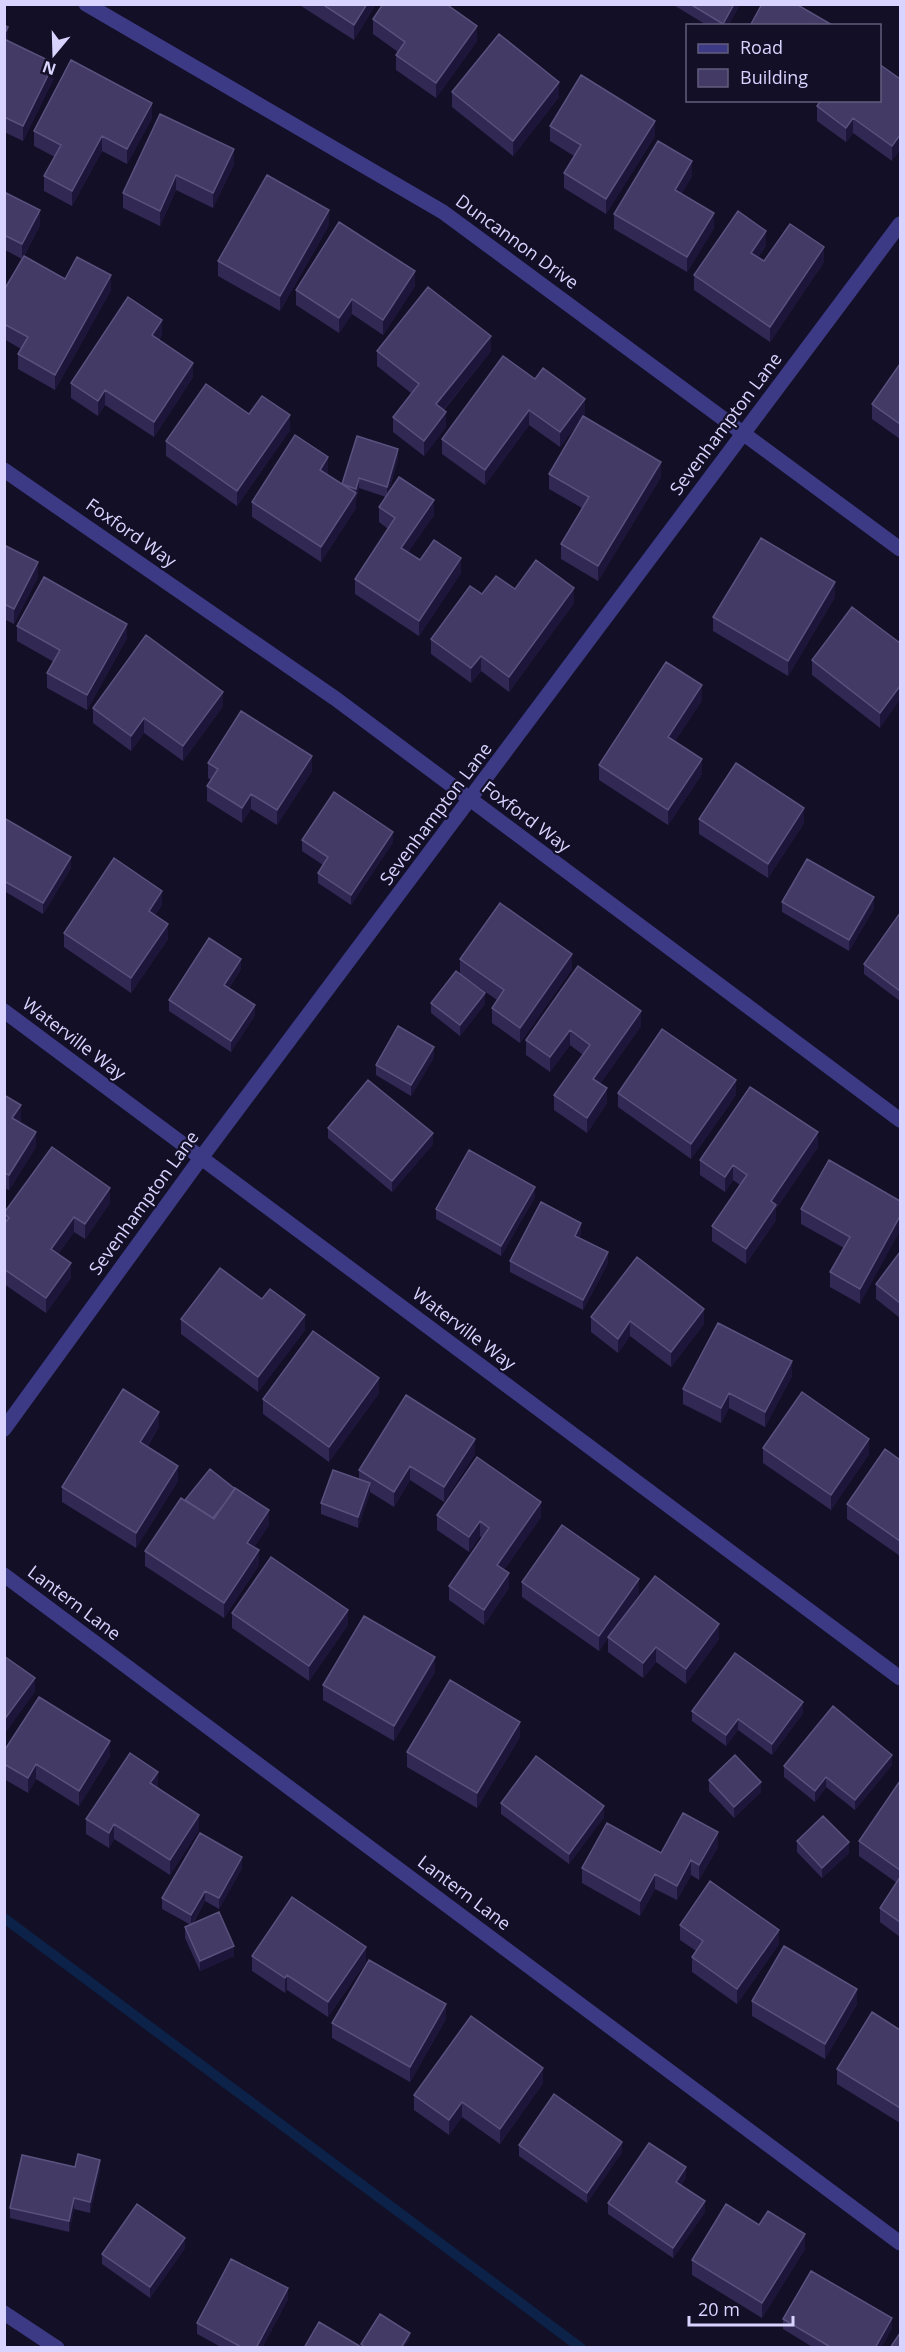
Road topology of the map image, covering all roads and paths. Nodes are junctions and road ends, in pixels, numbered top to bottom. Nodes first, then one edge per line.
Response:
1 (86, 4) edge
2 (900, 224) edge
3 (744, 432) junction
4 (4, 470) edge
5 (900, 549) edge
6 (470, 800) junction
7 (4, 1011) edge
8 (900, 1120) edge
9 (201, 1158) junction
10 (4, 1429) edge
11 (4, 1575) edge
12 (900, 1678) edge
13 (900, 2243) edge
14 (4, 2313) edge
15 (57, 2348) edge

1 - 3 street, Duncannon Drive
2 - 3 street, Sevenhampton Lane
3 - 5 street, Duncannon Drive
3 - 6 street, Sevenhampton Lane
4 - 6 street, Foxford Way
6 - 8 street, Foxford Way
6 - 9 street, Sevenhampton Lane
7 - 9 street, Waterville Way
9 - 10 street, Sevenhampton Lane
9 - 12 street, Waterville Way
11 - 13 street, Lantern Lane
14 - 15 street

